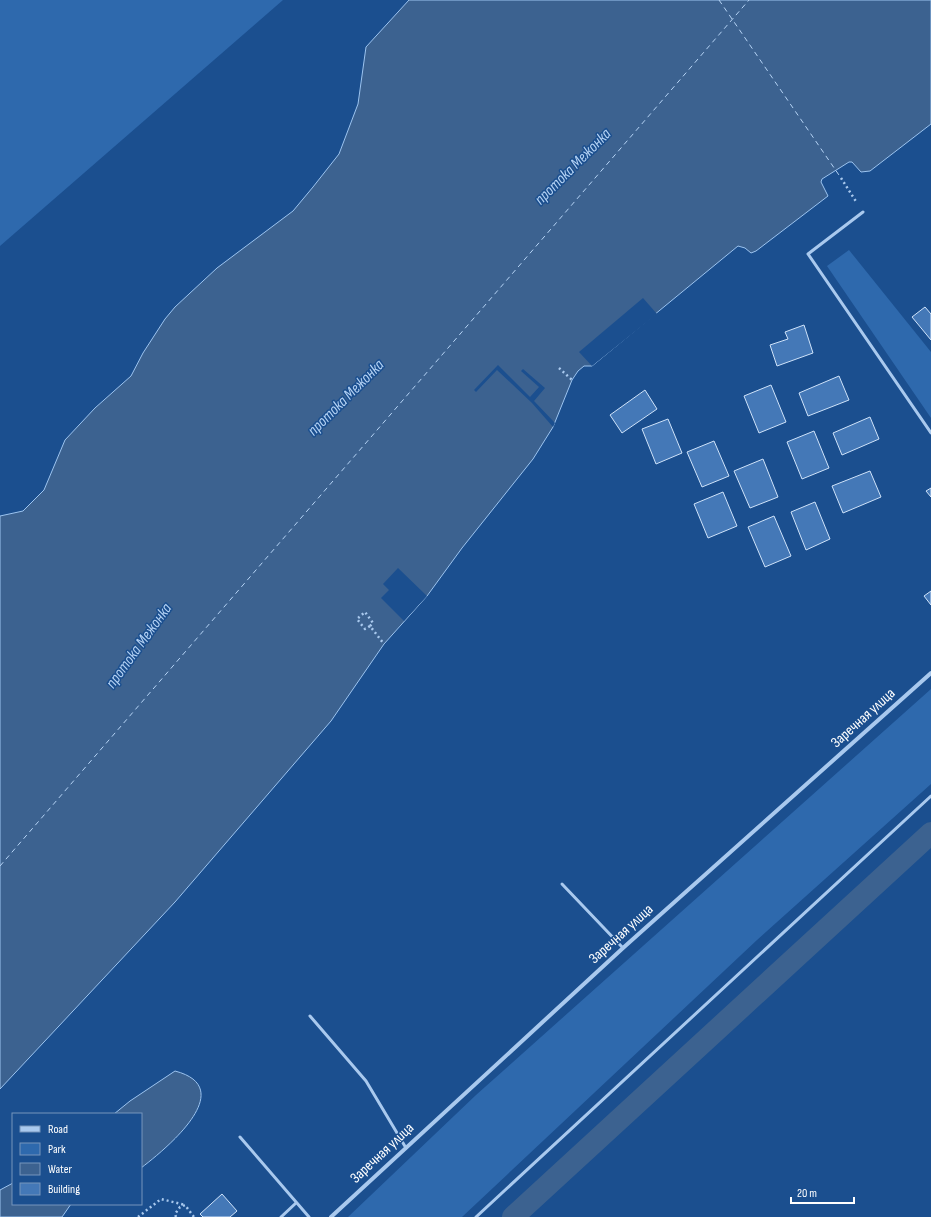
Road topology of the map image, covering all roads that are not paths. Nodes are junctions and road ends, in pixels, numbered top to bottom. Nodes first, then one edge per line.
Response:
1 (863, 212) road end
2 (931, 433) edge
3 (931, 673) edge
4 (931, 796) edge
5 (562, 884) dead end
6 (623, 948) junction
7 (310, 1016) dead end
8 (240, 1137) dead end
9 (406, 1148) junction
10 (296, 1203) junction
11 (281, 1217) edge
12 (309, 1217) edge
13 (331, 1217) edge
14 (476, 1217) edge

1 - 2 lane
3 - 6 street, Заречная улица
4 - 14 lane
5 - 6 lane
6 - 9 street, Заречная улица
7 - 9 lane
8 - 10 lane
9 - 13 street, Заречная улица
10 - 11 lane
10 - 12 lane

